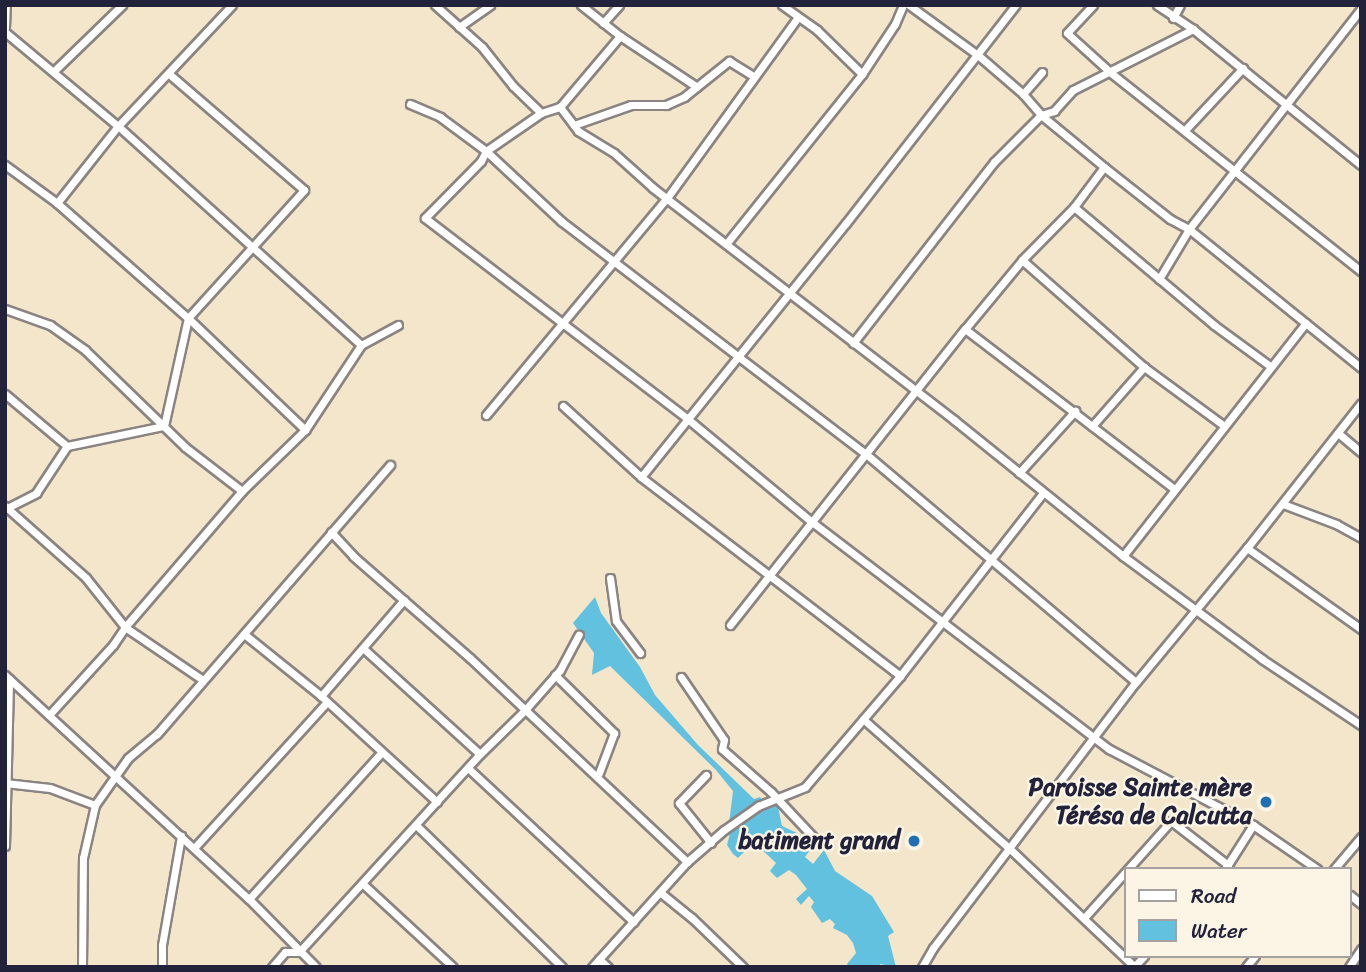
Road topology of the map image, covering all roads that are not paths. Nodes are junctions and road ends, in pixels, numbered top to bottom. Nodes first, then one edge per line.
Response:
1 (6, 5) edge
2 (122, 5) edge
3 (232, 5) edge
4 (435, 5) edge
5 (490, 5) edge
6 (581, 5) edge
7 (620, 5) edge
8 (782, 5) edge
9 (903, 5) edge
10 (909, 5) edge
11 (1016, 5) edge
12 (1093, 5) edge
13 (1157, 5) edge
14 (1180, 5) edge
15 (1361, 9) edge
16 (798, 17) junction
17 (1173, 18) junction
18 (603, 23) junction
19 (459, 27) junction
20 (1194, 29) junction
21 (5, 30) edge
22 (620, 36) junction
23 (979, 56) junction
24 (1243, 68) junction
25 (54, 71) junction
26 (1042, 72) dead end
27 (168, 73) junction
28 (1111, 73) junction
29 (862, 74) junction
30 (753, 76) junction
31 (697, 87) junction
32 (1023, 94) junction
33 (410, 104) dead end
34 (1287, 104) junction
35 (560, 107) junction
36 (541, 113) junction
37 (1041, 115) junction
38 (574, 125) junction
39 (118, 126) junction
40 (1185, 130) junction
41 (486, 151) junction
42 (5, 165) edge
43 (1361, 165) edge
44 (1104, 167) junction
45 (1235, 169) junction
46 (667, 198) junction
47 (57, 203) junction
48 (1074, 207) junction
49 (1189, 229) junction
50 (726, 244) junction
51 (250, 246) junction
52 (1022, 260) junction
53 (615, 261) junction
54 (1361, 271) edge
55 (1159, 279) junction
56 (789, 294) junction
57 (5, 309) edge
58 (188, 318) junction
59 (1306, 323) junction
60 (562, 324) junction
61 (398, 325) dead end
62 (965, 329) junction
63 (853, 343) junction
64 (361, 345) junction
65 (739, 357) junction
66 (1270, 366) junction
67 (1144, 367) junction
68 (1361, 368) edge
69 (915, 392) junction
70 (5, 394) edge
71 (1361, 403) edge
72 (564, 406) dead end
73 (1075, 411) junction
74 (486, 415) dead end
75 (689, 420) junction
76 (1223, 425) junction
77 (164, 426) junction
78 (1092, 426) junction
79 (304, 430) junction
80 (1338, 433) junction
81 (67, 446) junction
82 (1361, 452) edge
83 (866, 454) junction
84 (390, 465) dead end
85 (1019, 473) junction
86 (641, 477) junction
87 (1174, 489) junction
88 (242, 491) junction
89 (1042, 493) junction
90 (1283, 504) junction
91 (6, 507) edge
92 (813, 522) junction
93 (331, 532) junction
94 (1361, 538) edge
95 (1247, 548) junction
96 (1124, 556) junction
97 (991, 557) junction
98 (770, 575) junction
99 (610, 578) dead end
100 (404, 600) junction
101 (1195, 610) junction
102 (943, 620) junction
103 (730, 625) dead end
104 (125, 627) junction
105 (1361, 629) edge
106 (244, 634) junction
107 (579, 635) dead end
108 (364, 649) junction
109 (640, 653) dead end
110 (555, 676) junction
111 (7, 677) edge
112 (681, 677) dead end
113 (900, 677) junction
114 (203, 680) junction
115 (1136, 682) junction
116 (324, 699) junction
117 (525, 710) junction
118 (49, 715) junction
119 (863, 719) junction
120 (1361, 725) edge
121 (1093, 737) junction
122 (382, 752) junction
123 (480, 754) junction
124 (468, 768) junction
125 (599, 773) dead end
126 (706, 775) dead end
127 (115, 777) junction
128 (6, 783) edge
129 (777, 799) junction
130 (437, 802) junction
131 (95, 805) junction
132 (1253, 825) junction
133 (417, 826) junction
134 (181, 836) junction
135 (1361, 837) edge
136 (815, 839) dead end
137 (711, 843) junction
138 (5, 846) edge
139 (194, 848) junction
140 (1009, 848) junction
141 (687, 862) junction
142 (1130, 867) edge
143 (1226, 867) edge
144 (1314, 867) edge
145 (1336, 867) edge
146 (1124, 873) edge
147 (363, 884) junction
148 (661, 893) junction
149 (249, 898) junction
150 (1084, 918) junction
151 (634, 922) junction
152 (1361, 949) edge
153 (299, 952) junction
154 (1124, 957) edge
155 (599, 959) junction
156 (82, 967) edge
157 (162, 967) edge
158 (272, 967) edge
159 (316, 967) edge
160 (453, 967) edge
161 (562, 967) edge
162 (592, 967) edge
163 (608, 967) edge
164 (743, 967) edge
165 (922, 967) edge
166 (1349, 967) edge

1 - 21 street
2 - 25 street
3 - 27 street
4 - 19 street
5 - 19 street
6 - 18 street
7 - 18 street
8 - 16 street
9 - 29 street
10 - 23 street
11 - 23 street
12 - 28 street
13 - 17 street
14 - 17 street
15 - 34 street
16 - 29 street
16 - 30 street
17 - 20 street
18 - 22 street
19 - 36 street
20 - 24 street
20 - 28 street
21 - 25 street
22 - 31 street
22 - 35 street
23 - 32 street
23 - 56 street
24 - 34 street
24 - 40 street
25 - 39 street
26 - 32 street
27 - 39 street
27 - 51 street
28 - 37 street
28 - 40 street
29 - 50 street
30 - 31 street
30 - 46 street
31 - 38 street
32 - 37 street
33 - 41 street
34 - 43 street
34 - 45 street
35 - 36 street
35 - 38 street
36 - 41 street
37 - 44 street
37 - 63 street
38 - 46 street
39 - 47 street
39 - 51 street
40 - 45 street
41 - 53 street
41 - 60 street
42 - 47 street
44 - 48 street
44 - 49 street
45 - 49 street
45 - 54 street
46 - 50 street
46 - 53 street
47 - 58 street
48 - 52 street
48 - 55 street
49 - 55 street
49 - 59 street
50 - 56 street
51 - 58 street
51 - 64 street
52 - 62 street
52 - 67 street
53 - 60 street
53 - 65 street
55 - 66 street
56 - 63 street
56 - 65 street
57 - 77 street
58 - 77 street
58 - 79 street
59 - 66 street
59 - 68 street
60 - 74 street
60 - 75 street
61 - 64 street
62 - 69 street
62 - 73 street
63 - 69 street
64 - 79 street
65 - 75 street
65 - 83 street
66 - 76 street
67 - 76 street
67 - 78 street
69 - 83 street
69 - 85 street
70 - 81 street
71 - 80 street
72 - 86 street
73 - 78 street
73 - 85 street
75 - 86 street
75 - 92 street
76 - 87 street
77 - 81 street
77 - 88 street
78 - 87 street
79 - 88 street
80 - 82 street
80 - 90 street
81 - 91 street
83 - 92 street
83 - 97 street
84 - 93 street
85 - 89 street
86 - 98 street
87 - 96 street
88 - 104 street
89 - 96 street
89 - 97 street
90 - 94 street
90 - 95 street
91 - 104 street
92 - 98 street
92 - 102 street
93 - 100 street
93 - 106 street
95 - 101 street
95 - 105 street
96 - 101 street
97 - 102 street
97 - 115 street
98 - 103 street
98 - 113 street
99 - 109 street
100 - 108 street
100 - 117 street
101 - 115 street
101 - 120 street
102 - 113 street
102 - 121 street
104 - 114 street
104 - 118 street
106 - 114 street
106 - 116 street
107 - 110 street
108 - 116 street
108 - 123 street
110 - 117 street
110 - 125 street
111 - 118 street
111 - 128 street
112 - 129 street
113 - 119 street
114 - 127 street
115 - 121 street
116 - 122 street
116 - 139 street
117 - 123 street
117 - 141 street
118 - 127 street
119 - 129 street
119 - 140 street
121 - 132 street
121 - 140 street
122 - 130 street
122 - 149 street
123 - 124 street
124 - 130 street
124 - 151 street
126 - 137 street
127 - 131 street
127 - 134 street
128 - 131 street
128 - 138 street
129 - 136 street
129 - 137 street
130 - 133 street
131 - 156 street
132 - 143 street
132 - 144 street
133 - 147 street
133 - 161 street
134 - 139 street
134 - 157 street
135 - 145 street
137 - 141 street
139 - 149 street
140 - 150 street
140 - 165 street
141 - 148 street
142 - 143 street
146 - 150 street
147 - 153 street
147 - 160 street
148 - 151 street
148 - 164 street
149 - 153 street
150 - 154 street
151 - 155 street
152 - 166 street
153 - 158 street
153 - 159 street
155 - 162 street
155 - 163 street

